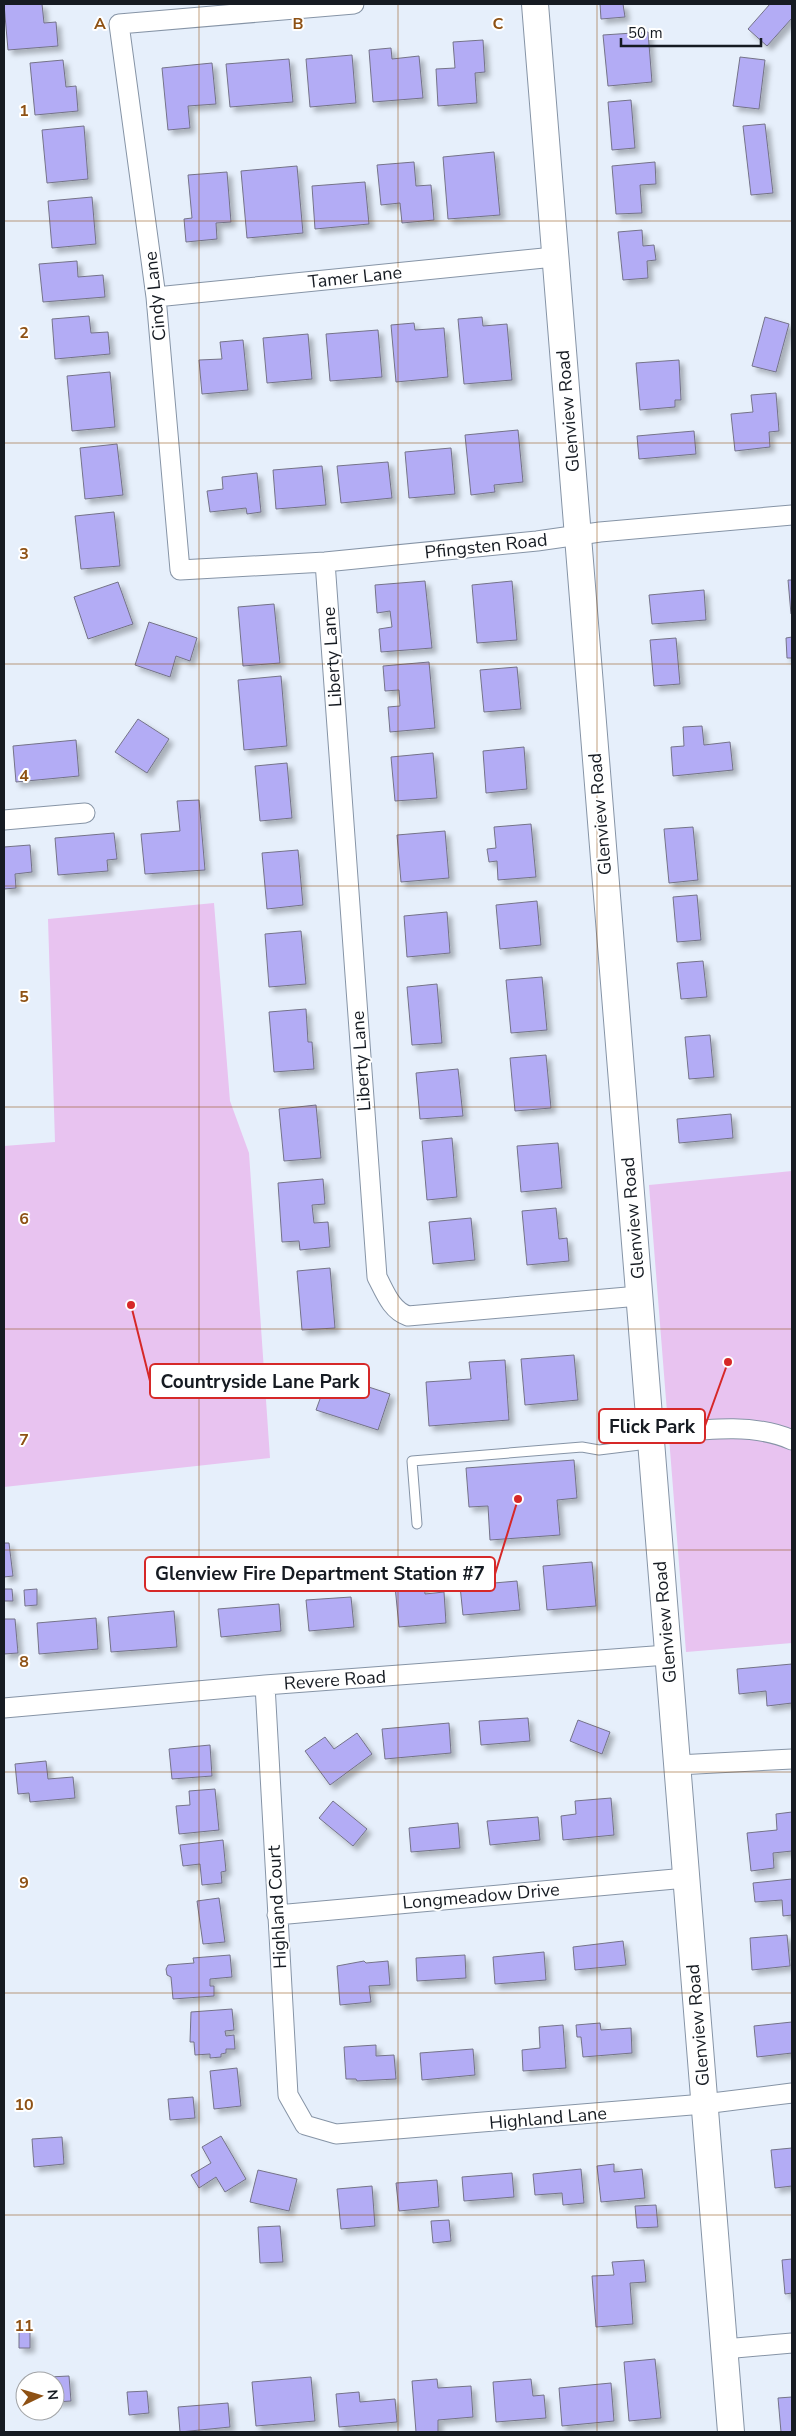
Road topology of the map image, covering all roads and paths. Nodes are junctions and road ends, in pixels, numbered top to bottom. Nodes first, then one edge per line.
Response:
1 (354, 4) edge
2 (535, 4) edge
3 (291, 7) edge
4 (554, 257) junction
5 (156, 297) junction
6 (792, 515) edge
7 (578, 536) junction
8 (325, 562) junction
9 (180, 570) joint
10 (85, 813) dead end
11 (4, 820) edge
12 (639, 1296) junction
13 (651, 1440) junction
14 (792, 1440) edge
15 (418, 1524) dead end
16 (667, 1655) junction
17 (265, 1685) junction
18 (4, 1708) edge
19 (792, 1759) edge
20 (677, 1765) junction
21 (686, 1878) junction
22 (277, 1915) junction
23 (792, 2093) edge
24 (704, 2104) junction
25 (304, 2125) joint
26 (792, 2343) edge
27 (724, 2349) junction
28 (731, 2432) edge

1 - 3 street
2 - 4 main road, Glenview Road
3 - 5 street, Cindy Lane
4 - 5 street, Tamer Lane
4 - 7 main road, Glenview Road
5 - 9 street, Cindy Lane
6 - 7 street, Pfingsten Road
7 - 8 street, Pfingsten Road
7 - 12 main road, Glenview Road
8 - 9 street, Pfingsten Road
8 - 12 street, Liberty Lane
10 - 11 street
12 - 13 main road, Glenview Road
13 - 14 street
13 - 15 lane
13 - 16 main road, Glenview Road
16 - 17 street, Revere Road
16 - 20 main road, Glenview Road
17 - 18 street, Revere Road
17 - 22 street, Highland Court
19 - 20 street
20 - 21 main road, Glenview Road
21 - 22 street, Longmeadow Drive
21 - 24 main road, Glenview Road
22 - 25 street, Highland Court
23 - 24 street, Highland Lane
24 - 25 street, Highland Lane
24 - 27 main road, Glenview Road
26 - 27 street
27 - 28 main road, Glenview Road

